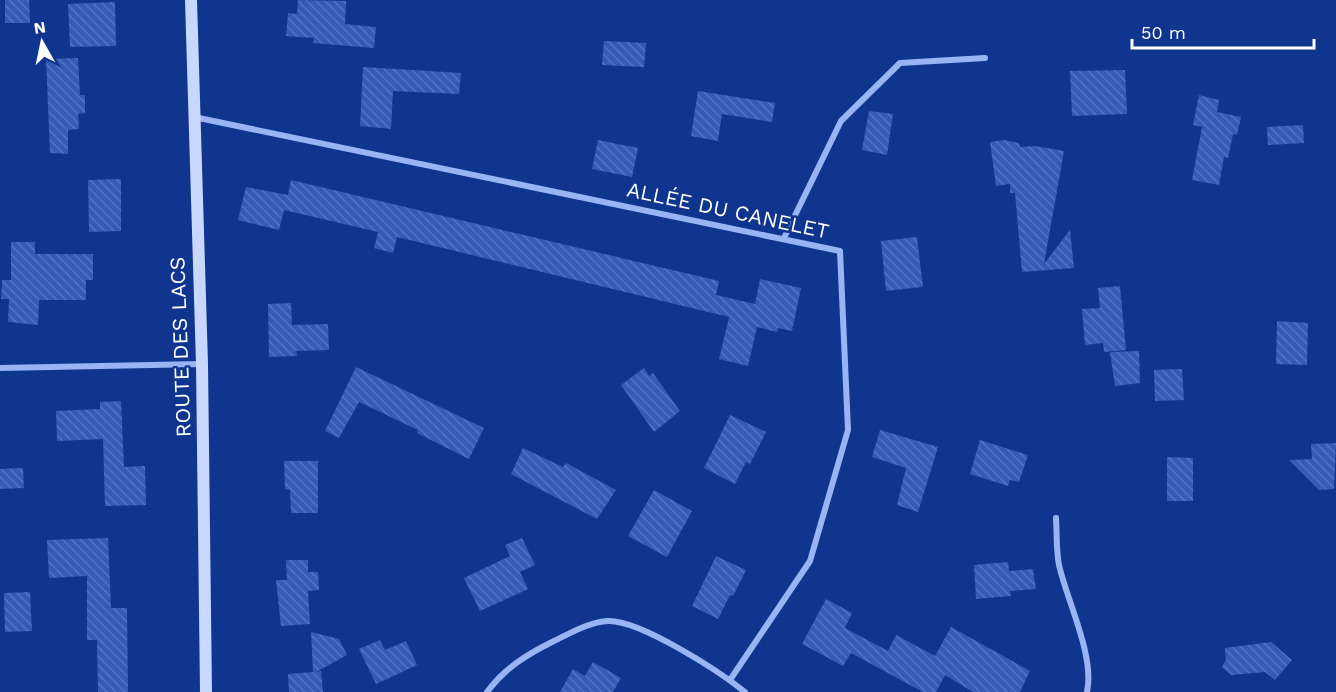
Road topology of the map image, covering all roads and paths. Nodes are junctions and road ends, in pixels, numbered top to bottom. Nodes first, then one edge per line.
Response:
1 (191, 0) edge
2 (985, 58) dead end
3 (194, 117) junction
4 (784, 238) junction
5 (202, 364) junction
6 (0, 368) edge
7 (1056, 518) dead end
8 (730, 680) junction
9 (206, 692) edge
10 (487, 692) edge
11 (745, 692) edge
12 (1087, 692) edge

1 - 3 main road, ROUTE DES LACS
2 - 4 street
3 - 4 street, ALLÉE DU CANELET
3 - 5 main road, ROUTE DES LACS
4 - 8 street, ALLÉE DU CANELET
5 - 6 street
5 - 9 main road, ROUTE DES LACS
7 - 12 street
8 - 10 street
8 - 11 street

